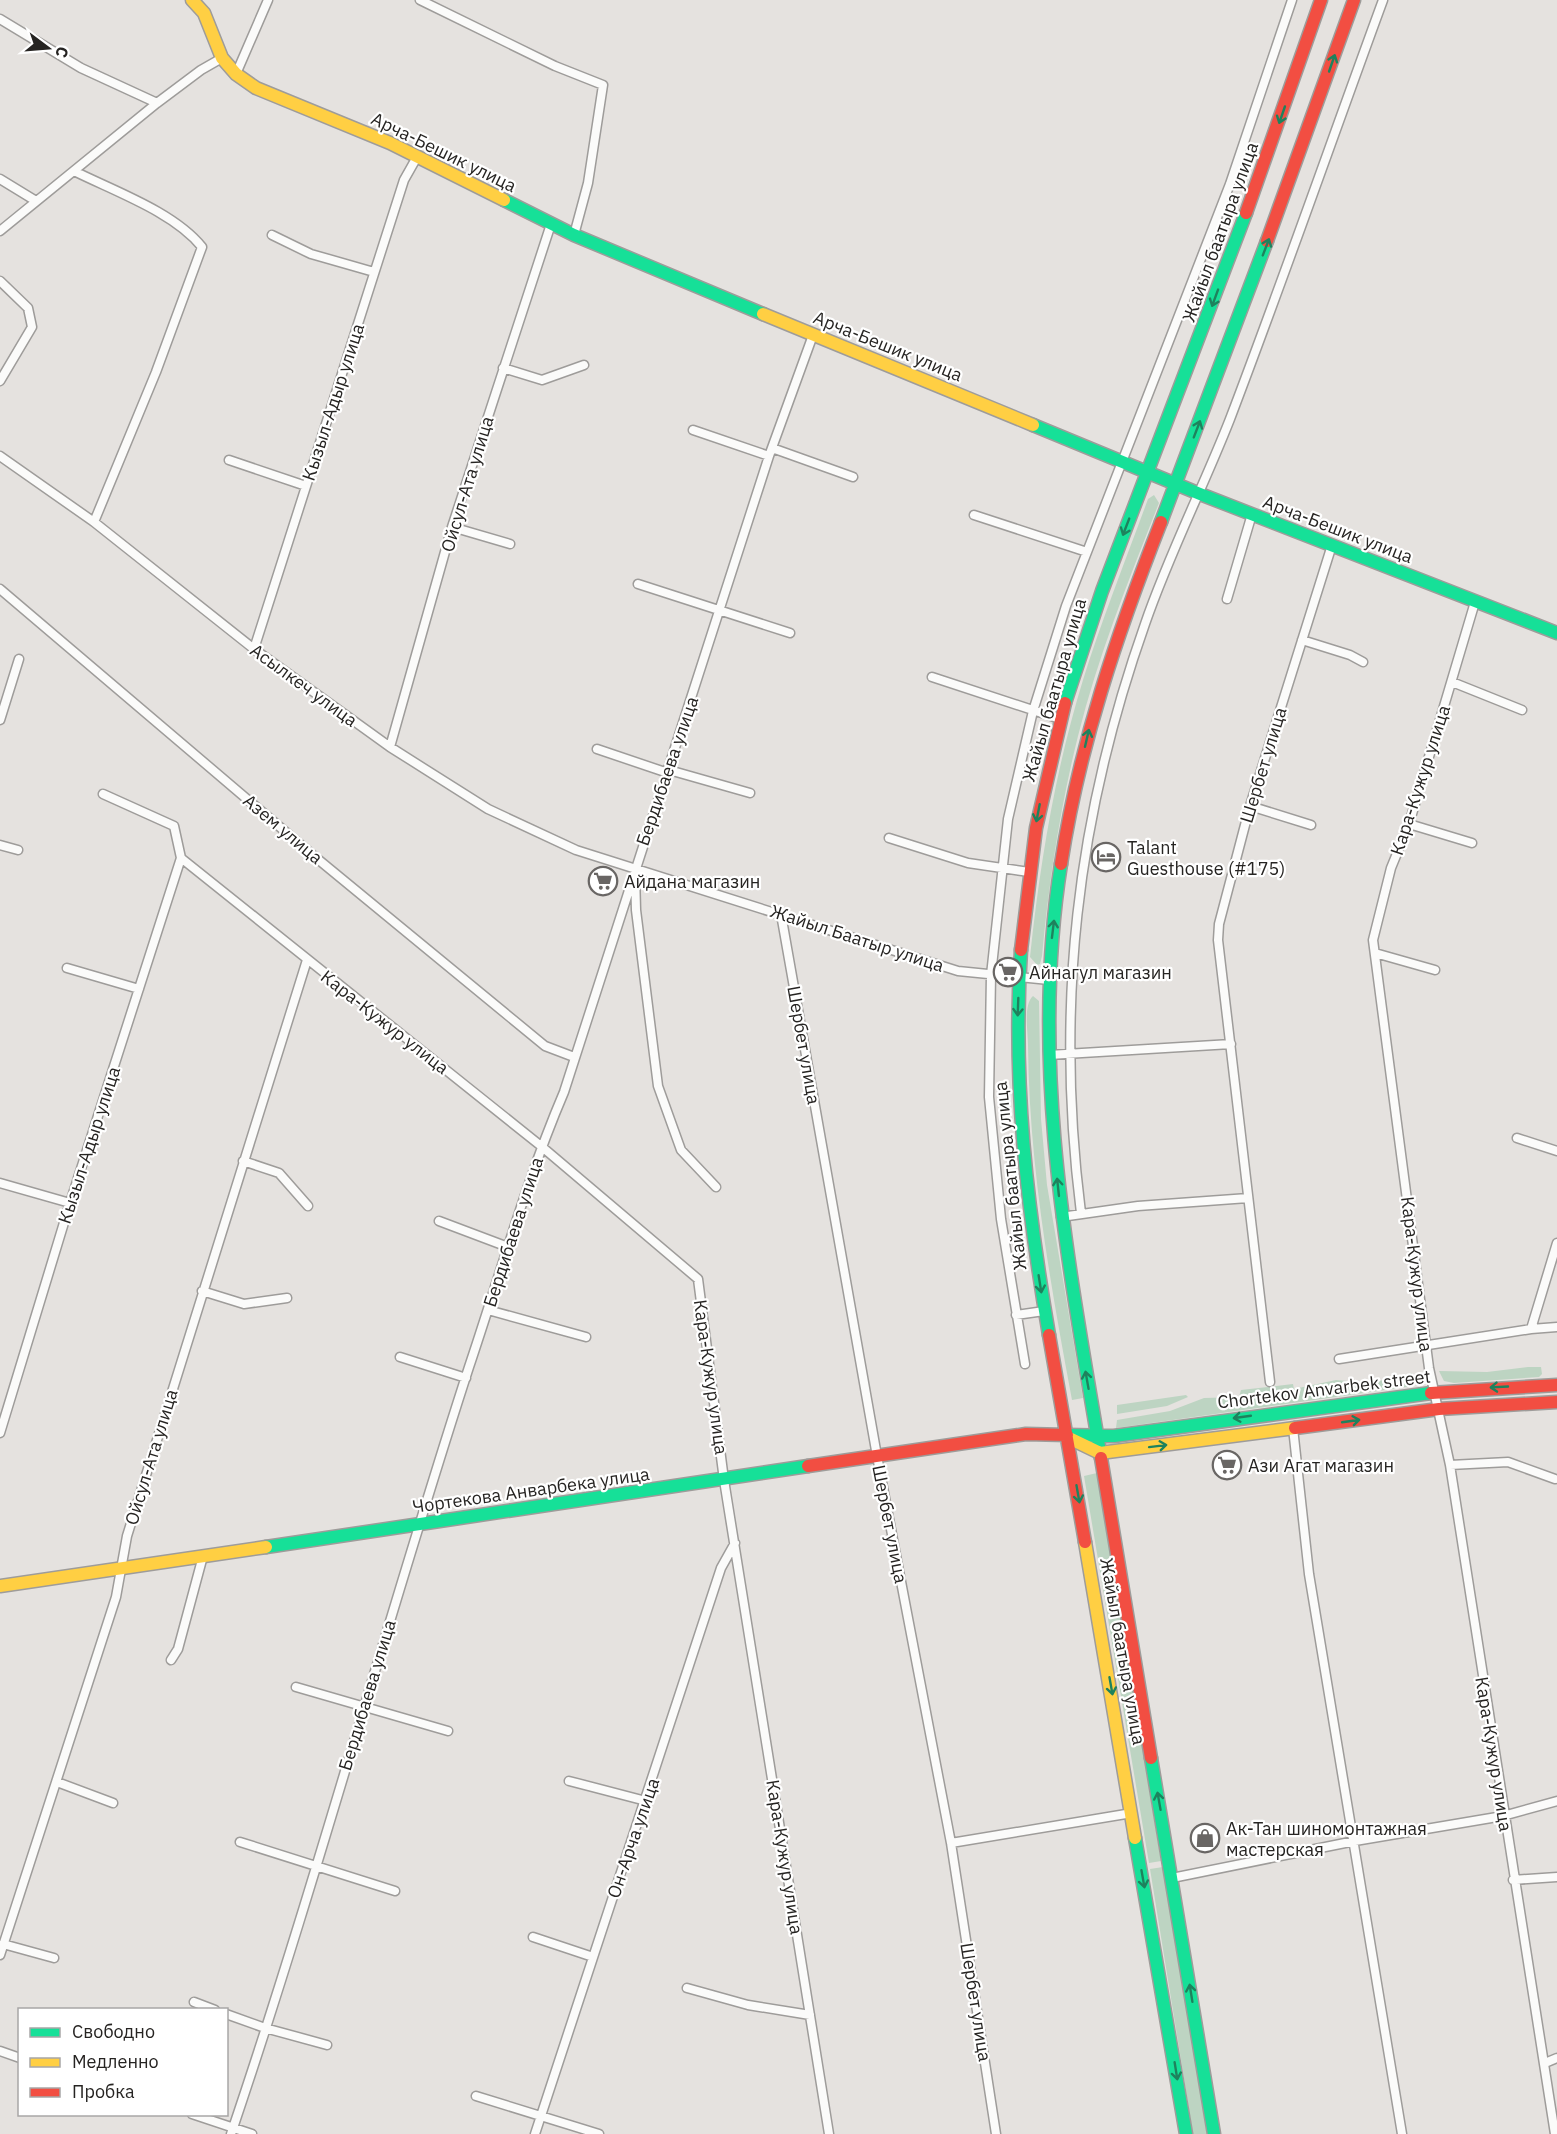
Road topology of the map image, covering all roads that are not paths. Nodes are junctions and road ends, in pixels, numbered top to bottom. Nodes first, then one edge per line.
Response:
1 (192, 0) edge
2 (268, 0) edge
3 (420, 0) edge
4 (1292, 0) edge
5 (1321, 0) edge
6 (1354, 0) edge
7 (1383, 0) edge
8 (0, 19) edge
9 (222, 58) junction
10 (236, 74) junction
11 (156, 103) junction
12 (417, 157) junction
13 (74, 171) junction
14 (0, 179) edge
15 (36, 201) junction
16 (551, 224) junction
17 (0, 231) edge
18 (574, 235) junction
19 (272, 236) dead end
20 (374, 272) junction
21 (0, 281) edge
22 (813, 335) junction
23 (584, 365) dead end
24 (503, 368) junction
25 (0, 381) edge
26 (693, 430) dead end
27 (770, 452) junction
28 (0, 456) edge
29 (229, 460) dead end
30 (1122, 461) junction
31 (1147, 472) junction
32 (853, 477) dead end
33 (1176, 484) junction
34 (306, 486) junction
35 (1200, 494) junction
36 (1252, 514) junction
37 (974, 515) dead end
38 (94, 522) junction
39 (453, 527) junction
40 (510, 544) dead end
41 (1332, 545) junction
42 (1087, 552) junction
43 (638, 584) dead end
44 (0, 589) edge
45 (1227, 598) dead end
46 (1475, 602) junction
47 (720, 610) junction
48 (790, 633) dead end
49 (1557, 633) edge
50 (1302, 640) junction
51 (254, 649) junction
52 (19, 658) dead end
53 (1364, 662) dead end
54 (932, 677) dead end
55 (1452, 682) junction
56 (1522, 710) dead end
57 (1033, 711) junction
58 (1060, 718) junction
59 (0, 720) edge
60 (390, 747) junction
61 (597, 749) dead end
62 (668, 771) junction
63 (750, 793) dead end
64 (103, 794) dead end
65 (1250, 806) junction
66 (1409, 824) junction
67 (1311, 825) dead end
68 (890, 838) dead end
69 (1472, 843) dead end
70 (0, 845) edge
71 (18, 850) dead end
72 (181, 858) junction
73 (634, 867) junction
74 (1001, 869) junction
75 (1029, 872) junction
76 (781, 914) junction
77 (1375, 953) junction
78 (307, 960) junction
79 (67, 968) dead end
80 (1436, 970) dead end
81 (991, 975) junction
82 (1019, 978) junction
83 (1049, 980) junction
84 (139, 989) junction
85 (1231, 1044) junction
86 (1069, 1054) junction
87 (1048, 1055) junction
88 (574, 1057) junction
89 (1516, 1138) dead end
90 (541, 1146) junction
91 (1557, 1151) edge
92 (243, 1161) junction
93 (0, 1183) edge
94 (717, 1187) dead end
95 (1248, 1198) junction
96 (70, 1203) junction
97 (308, 1206) dead end
98 (1081, 1213) junction
99 (1061, 1217) junction
100 (439, 1221) dead end
101 (1557, 1243) edge
102 (508, 1246) junction
103 (202, 1291) junction
104 (287, 1298) dead end
105 (488, 1310) junction
106 (1044, 1311) junction
107 (1016, 1315) junction
108 (1557, 1327) edge
109 (1531, 1329) junction
110 (586, 1337) dead end
111 (1426, 1345) junction
112 (400, 1357) dead end
113 (1339, 1359) dead end
114 (1025, 1364) dead end
115 (466, 1378) junction
116 (1270, 1382) dead end
117 (1557, 1385) edge
118 (1435, 1392) junction
119 (1557, 1402) edge
120 (1439, 1409) junction
121 (3, 1411) edge
122 (1293, 1428) junction
123 (0, 1433) edge
124 (1068, 1437) junction
125 (1097, 1437) junction
126 (1100, 1453) junction
127 (877, 1456) junction
128 (1450, 1465) junction
129 (1555, 1479) dead end
130 (724, 1480) junction
131 (418, 1525) junction
132 (735, 1543) junction
133 (203, 1556) junction
134 (121, 1567) junction
135 (0, 1586) edge
136 (171, 1660) dead end
137 (296, 1687) dead end
138 (364, 1706) junction
139 (448, 1731) dead end
140 (569, 1781) dead end
141 (57, 1782) junction
142 (646, 1801) junction
143 (1557, 1801) edge
144 (113, 1803) dead end
145 (1132, 1813) junction
146 (1503, 1815) junction
147 (1355, 1841) junction
148 (240, 1842) dead end
149 (951, 1843) junction
150 (315, 1867) junction
151 (1557, 1877) edge
152 (1172, 1878) junction
153 (1514, 1880) junction
154 (395, 1891) dead end
155 (533, 1937) dead end
156 (3, 1944) junction
157 (0, 1955) edge
158 (593, 1957) junction
159 (54, 1958) dead end
160 (687, 1988) dead end
161 (194, 2002) dead end
162 (210, 2008) edge
163 (228, 2015) edge
164 (810, 2015) junction
165 (265, 2028) junction
166 (327, 2044) dead end
167 (0, 2051) edge
168 (18, 2057) edge
169 (1557, 2058) edge
170 (1545, 2063) junction
171 (476, 2096) dead end
172 (541, 2115) junction
173 (194, 2116) edge
174 (232, 2131) edge
175 (252, 2134) edge
176 (535, 2134) edge
177 (600, 2134) edge
178 (829, 2134) edge
179 (996, 2134) edge
180 (1186, 2134) edge
181 (1214, 2134) edge
182 (1402, 2134) edge
183 (1555, 2134) edge

1 - 9 main road, Арча-Бешик улица
2 - 10 street
3 - 18 street
4 - 30 street
5 -> 31 main road, Жайыл баатыра улица
33 -> 6 main road, Жайыл баатыра улица
7 - 35 street
8 - 11 street
9 - 10 main road, Арча-Бешик улица
9 - 11 street
10 - 12 main road, Арча-Бешик улица
11 - 13 street
12 - 16 main road, Арча-Бешик улица
12 - 20 street, Кызыл-Адыр улица
13 - 15 street
13 - 38 street
14 - 15 street
15 - 17 street
16 - 18 main road, Арча-Бешик улица
16 - 24 street, Ойсул-Ата улица
18 - 22 main road, Арча-Бешик улица
19 - 20 street
20 - 34 street, Кызыл-Адыр улица
21 - 25 street
22 - 27 street, Бердибаева улица
22 - 30 main road, Арча-Бешик улица
23 - 24 street
24 - 39 street, Ойсул-Ата улица
26 - 27 street
27 - 32 street
27 - 47 street, Бердибаева улица
28 - 38 street, Асылкеч улица
29 - 34 street
30 - 31 main road, Арча-Бешик улица
30 - 42 street
31 - 33 main road, Арча-Бешик улица
31 -> 58 main road, Жайыл баатыра улица
33 - 35 main road, Арча-Бешик улица
83 -> 33 main road, Жайыл баатыра улица
34 - 51 street, Кызыл-Адыр улица
35 - 36 main road, Арча-Бешик улица
35 - 86 street
36 - 41 main road, Арча-Бешик улица
36 - 45 street
37 - 42 street
38 - 51 street, Асылкеч улица
39 - 40 street
39 - 60 street, Ойсул-Ата улица
41 - 46 main road, Арча-Бешик улица
41 - 50 street, Шербет улица
42 - 57 street
43 - 47 street
44 - 88 street, Азем улица
46 - 49 main road, Арча-Бешик улица
46 - 55 street, Кара-Кужур улица
47 - 48 street
47 - 62 street, Бердибаева улица
50 - 53 street
50 - 65 street, Шербет улица
51 - 60 street, Асылкеч улица
52 - 59 street
54 - 57 street
55 - 56 street
55 - 66 street, Кара-Кужур улица
57 - 58 street
57 - 74 street
58 -> 75 main road, Жайыл баатыра улица
60 - 73 street, Асылкеч улица
61 - 62 street
62 - 63 street
62 - 73 street, Бердибаева улица
64 - 72 street
65 - 67 street
65 - 85 street, Шербет улица
66 - 69 street
66 - 77 street, Кара-Кужур улица
68 - 74 street
70 - 71 street
72 - 78 street, Кара-Кужур улица
72 - 84 street, Кызыл-Адыр улица
73 - 76 street, Жайыл Баатыр улица
73 - 88 street, Бердибаева улица
73 - 94 street
74 - 75 street
74 - 81 street
75 - 82 main road, Жайыл баатыра улица
76 - 81 street, Жайыл Баатыр улица
76 - 127 street, Шербет улица
77 - 80 street
77 - 111 street, Кара-Кужур улица
78 - 90 street, Кара-Кужур улица
78 - 92 street, Ойсул-Ата улица
79 - 84 street
81 - 82 street, Жайыл Баатыр улица
81 - 107 street
82 - 83 street, Жайыл Баатыр улица
82 -> 106 main road, Жайыл баатыра улица
83 - 87 main road, Жайыл баатыра улица
84 - 96 street, Кызыл-Адыр улица
85 - 86 street
85 - 95 street, Шербет улица
86 - 87 street
86 - 98 street
99 -> 87 main road, Жайыл баатыра улица
88 - 90 street, Бердибаева улица
89 - 91 street
90 - 102 street, Бердибаева улица
90 - 130 street, Кара-Кужур улица
92 - 97 street
92 - 103 street, Ойсул-Ата улица
93 - 96 street
95 - 98 street
95 - 116 street, Шербет улица
96 - 121 street, Кызыл-Адыр улица
98 - 99 street
125 -> 99 main road, Жайыл баатыра улица
100 - 102 street
101 - 109 street
102 - 105 street, Бердибаева улица
103 - 104 street
103 - 134 street, Ойсул-Ата улица
105 - 110 street
105 - 115 street, Бердибаева улица
106 - 107 street
106 - 124 main road, Жайыл баатыра улица
107 - 114 street
108 - 109 street
109 - 111 street
111 - 113 street
111 - 118 street, Кара-Кужур улица
112 - 115 street
115 - 131 street, Бердибаева улица
117 -> 118 main road, Chortekov Anvarbek street
118 - 120 street, Кара-Кужур улица
118 -> 125 main road, Chortekov Anvarbek street
119 - 120 main road, Chortekov Anvarbek street
122 -> 120 main road, Chortekov Anvarbek street
120 - 128 street, Кара-Кужур улица
121 - 123 street, Кызыл-Адыр улица
126 -> 122 main road, Chortekov Anvarbek street
122 - 147 street
124 - 125 main road, Chortekov Anvarbek street
124 - 126 main road
124 - 127 main road, Чортекова Анварбека улица
124 -> 145 main road, Жайыл баатыра улица
125 - 126 main road, Жайыл баатыра улица
152 -> 126 main road, Жайыл баатыра улица
127 - 130 main road, Чортекова Анварбека улица
127 - 149 street, Шербет улица
128 - 129 street
128 - 146 street, Кара-Кужур улица
130 - 131 main road, Чортекова Анварбека улица
130 - 132 street, Кара-Кужур улица
131 - 133 main road, Чортекова Анварбека улица
131 - 138 street, Бердибаева улица
132 - 142 street, Он-Арча улица
132 - 164 street, Кара-Кужур улица
133 - 134 main road, Чортекова Анварбека улица
133 - 136 street
134 - 135 main road, Чортекова Анварбека улица
134 - 141 street, Ойсул-Ата улица
137 - 138 street
138 - 139 street
138 - 150 street, Бердибаева улица
140 - 142 street
141 - 144 street
141 - 156 street, Ойсул-Ата улица
142 - 158 street, Он-Арча улица
143 - 146 street
145 - 149 street
145 -> 180 main road, Жайыл баатыра улица
146 - 147 street
146 - 153 street, Кара-Кужур улица
147 - 152 street
147 - 182 street
148 - 150 street
149 - 179 street, Шербет улица
150 - 154 street
150 - 165 street, Бердибаева улица
151 - 153 street
181 -> 152 main road, Жайыл баатыра улица
153 - 170 street, Кара-Кужур улица
155 - 158 street
156 - 157 street, Ойсул-Ата улица
156 - 159 street
158 - 172 street, Он-Арча улица
160 - 164 street
161 - 162 street
163 - 165 street
164 - 178 street, Кара-Кужур улица
165 - 166 street
165 - 174 street, Бердибаева улица
167 - 168 street
169 - 170 street
170 - 183 street, Кара-Кужур улица
171 - 172 street
172 - 176 street, Он-Арча улица
172 - 177 street
173 - 174 street
174 - 175 street

